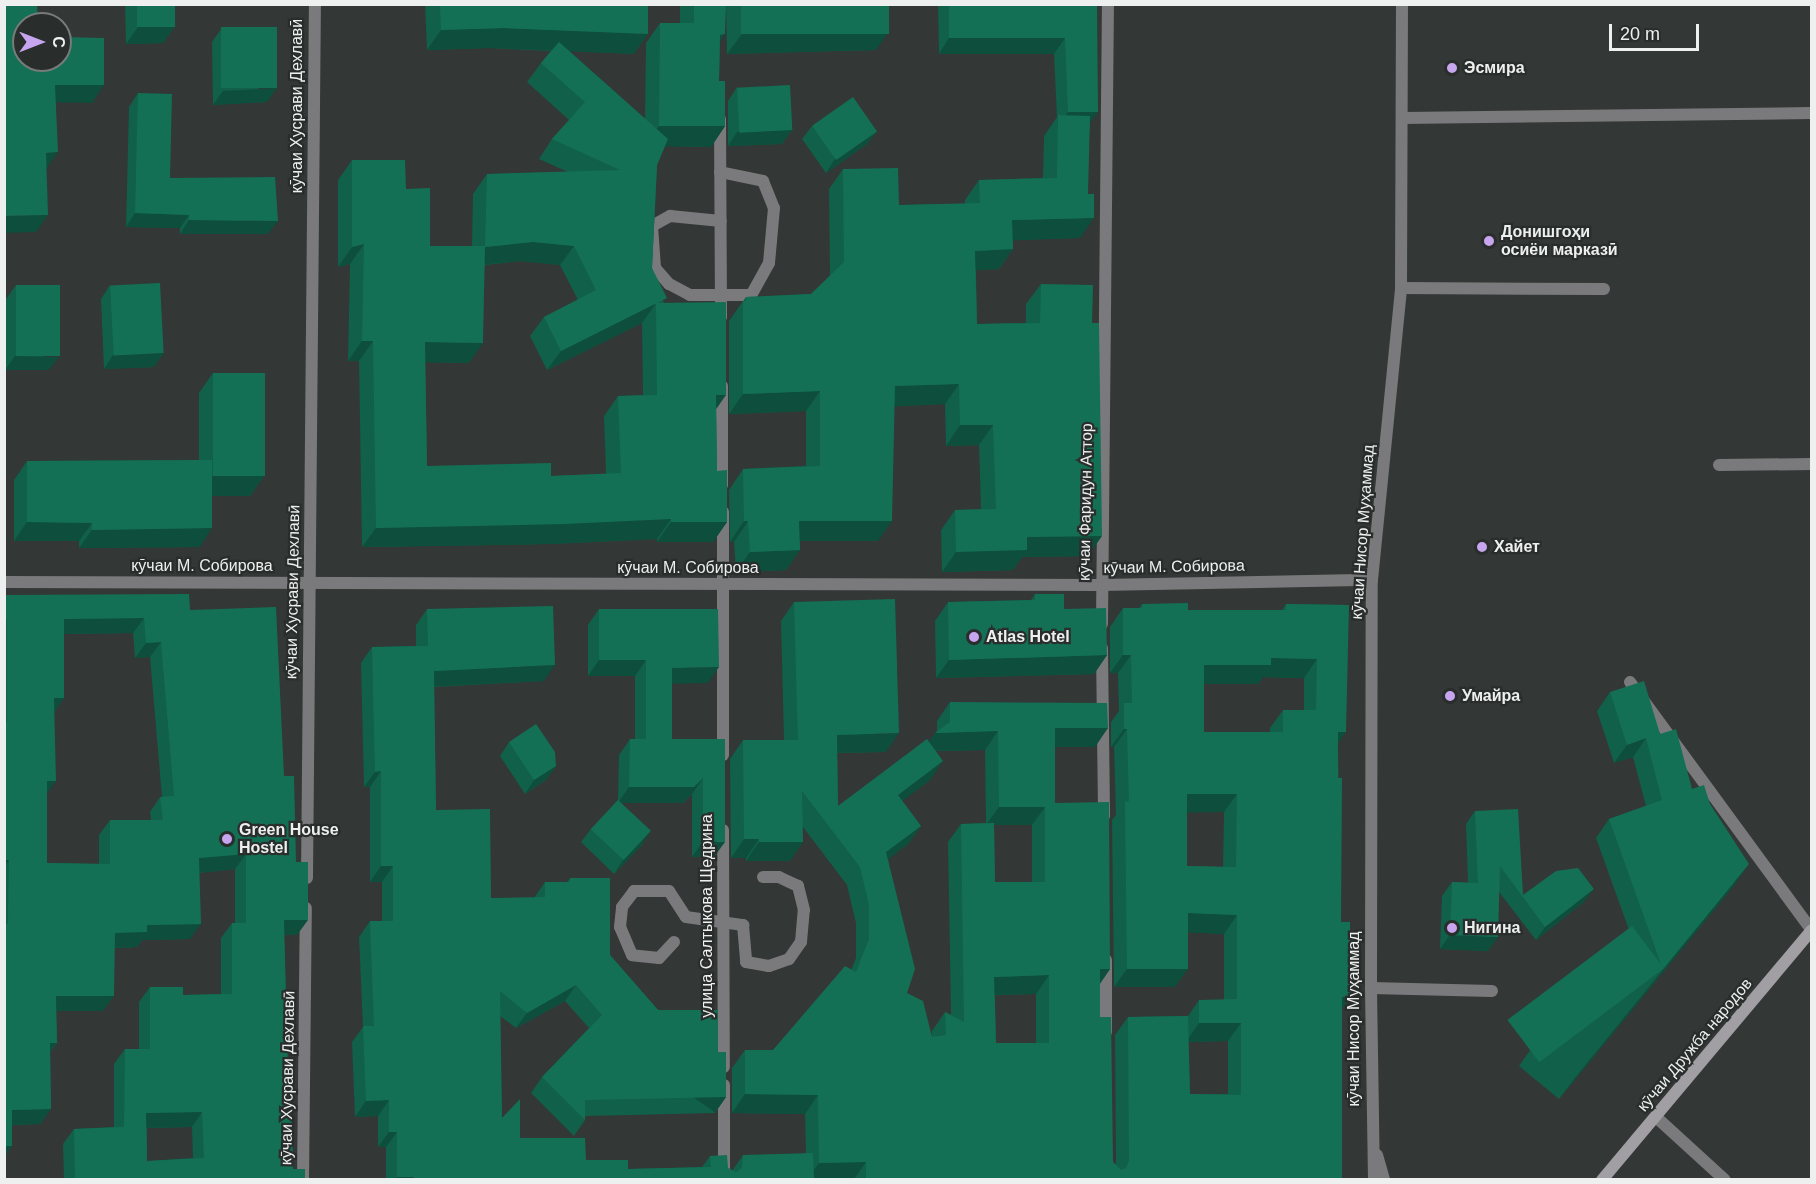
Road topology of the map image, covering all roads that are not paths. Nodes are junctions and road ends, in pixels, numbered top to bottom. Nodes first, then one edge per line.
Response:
1 (315, 4) edge
2 (1108, 4) edge
3 (1402, 4) edge
4 (720, 100) edge
5 (1812, 114) edge
6 (1402, 118) junction
7 (720, 172) junction
8 (721, 220) junction
9 (1401, 288) junction
10 (1604, 289) dead end
11 (721, 296) junction
12 (721, 330) edge
13 (722, 377) edge
14 (1812, 464) edge
15 (1719, 465) dead end
16 (1372, 580) junction
17 (4, 582) edge
18 (310, 583) junction
19 (723, 585) junction
20 (1101, 585) junction
21 (1630, 682) dead end
22 (723, 772) edge
23 (723, 819) edge
24 (1104, 835) edge
25 (763, 877) dead end
26 (724, 924) junction
27 (1811, 931) edge
28 (674, 942) dead end
29 (1106, 942) edge
30 (1371, 988) junction
31 (1492, 991) dead end
32 (1107, 1049) edge
33 (1656, 1117) junction
34 (1371, 1134) junction
35 (1721, 1178) edge
36 (303, 1179) edge
37 (724, 1179) edge
38 (1374, 1179) edge
39 (1384, 1179) edge
40 (1602, 1179) edge

1 - 18 street, кӯчаи Хусрави Дехлавӣ
2 - 20 street, кӯчаи Фаридун Аттор
3 - 6 street, кӯчаи Нисор Муҳаммад
4 - 7 street
5 - 6 street
6 - 9 street, кӯчаи Нисор Муҳаммад
7 - 8 street
7 - 11 street
8 - 11 street
8 - 11 street
9 - 10 street
9 - 16 street, кӯчаи Нисор Муҳаммад
11 - 12 street
13 - 19 street
14 - 15 street
16 - 20 street, кӯчаи М. Собирова
16 - 30 street, кӯчаи Нисор Муҳаммад
17 - 18 street, кӯчаи М. Собирова
18 - 19 street, кӯчаи М. Собирова
18 - 36 street, кӯчаи Хусрави Дехлавӣ
19 - 20 street, кӯчаи М. Собирова
19 - 22 street
20 - 24 street, кӯчаи Фаридун Аттор
21 - 27 street
23 - 26 street, улица Салтыкова Щедрина
25 - 26 street
26 - 28 street
26 - 37 street, улица Салтыкова Щедрина
27 - 33 main road, кӯчаи Дружба народов
29 - 32 street
30 - 31 street
30 - 34 street, кӯчаи Нисор Муҳаммад
33 - 35 street
33 - 40 main road, кӯчаи Дружба народов
34 - 38 street, кӯчаи Нисор Муҳаммад
34 - 39 street, кӯчаи Нисор Муҳаммад

